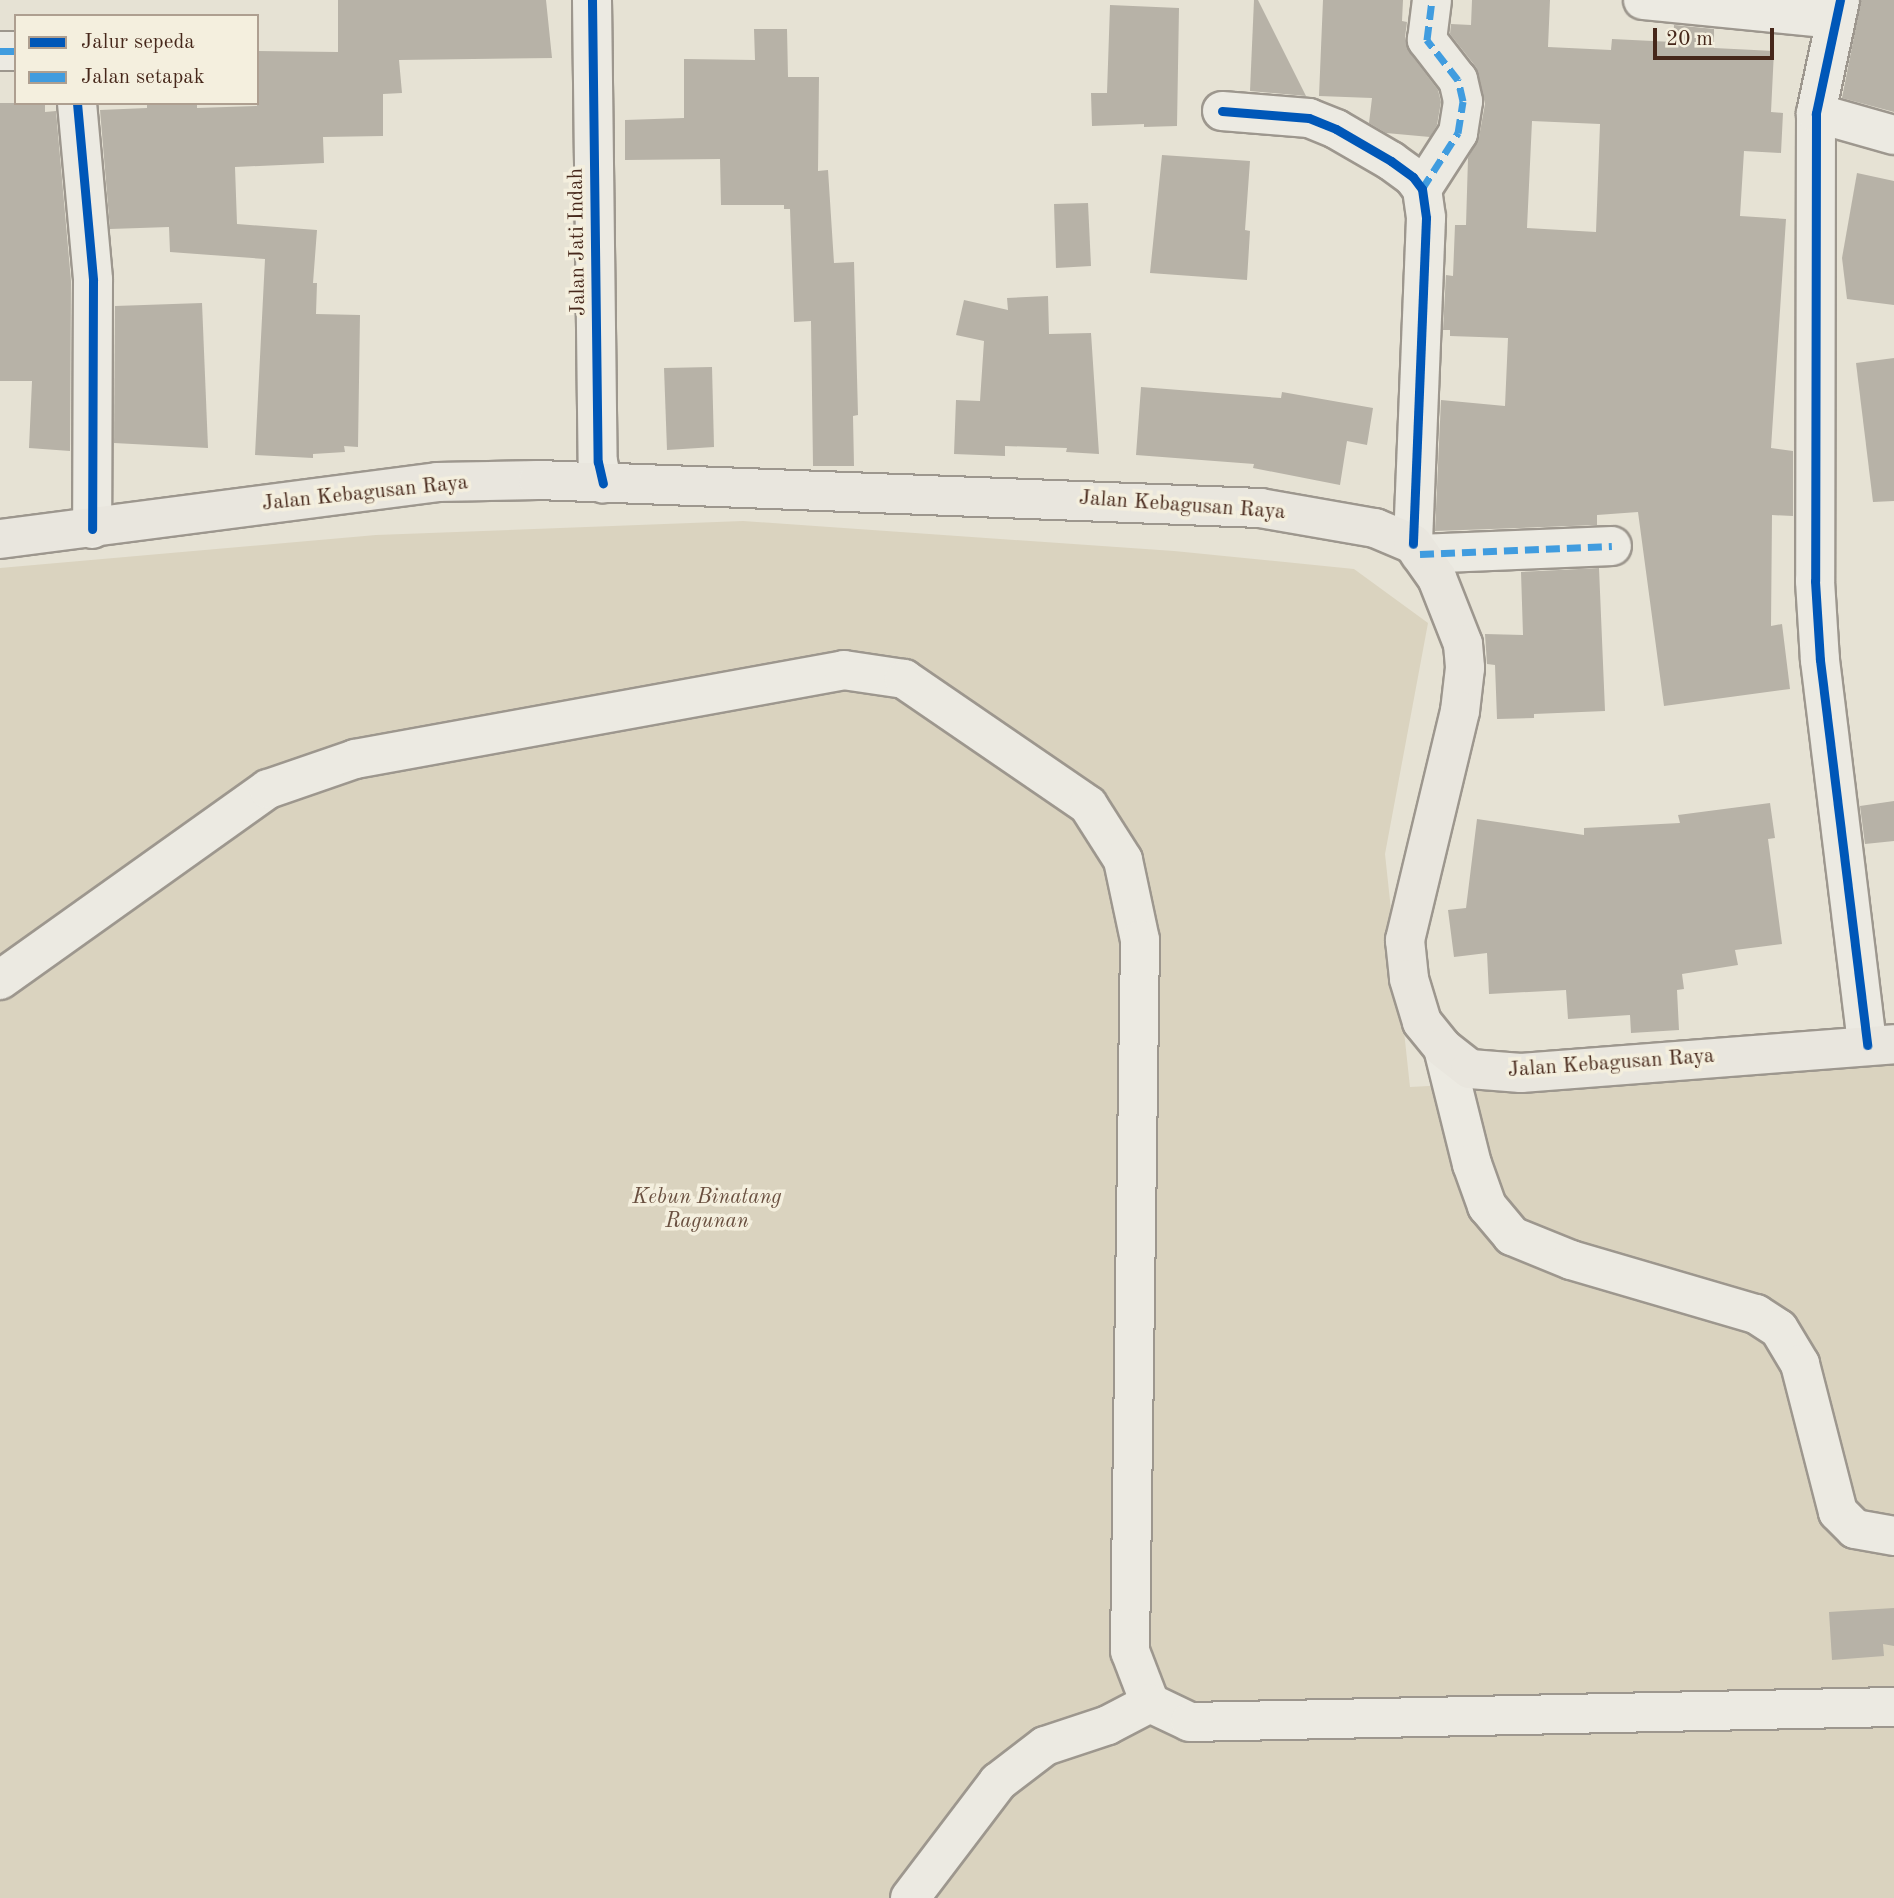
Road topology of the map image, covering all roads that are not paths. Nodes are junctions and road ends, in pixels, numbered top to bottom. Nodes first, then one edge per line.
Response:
1 (592, 0) edge
2 (1432, 0) edge
3 (1643, 0) edge
4 (1837, 9) edge
5 (77, 105) edge
6 (1222, 111) dead end
7 (1816, 113) junction
8 (1894, 135) edge
9 (1422, 189) junction
10 (603, 483) junction
11 (92, 529) junction
12 (0, 539) edge
13 (1612, 546) dead end
14 (1417, 549) junction
15 (0, 980) edge
16 (1880, 1044) edge
17 (1443, 1048) junction
18 (1894, 1536) edge
19 (1150, 1703) junction
20 (1894, 1707) edge
21 (910, 1898) edge

1 - 10 street, Jalan Jati Indah
2 - 9 street
3 - 4 street
4 - 7 street
5 - 11 street
6 - 9 street
7 - 8 street
7 - 16 street
9 - 14 street
10 - 11 main road, Jalan Kebagusan Raya
10 - 14 main road, Jalan Kebagusan Raya
11 - 12 main road, Jalan Kebagusan Raya
13 - 14 street
14 - 17 main road, Jalan Kebagusan Raya
15 - 19 street
16 - 17 main road, Jalan Kebagusan Raya
17 - 18 street
19 - 20 street
19 - 21 street

